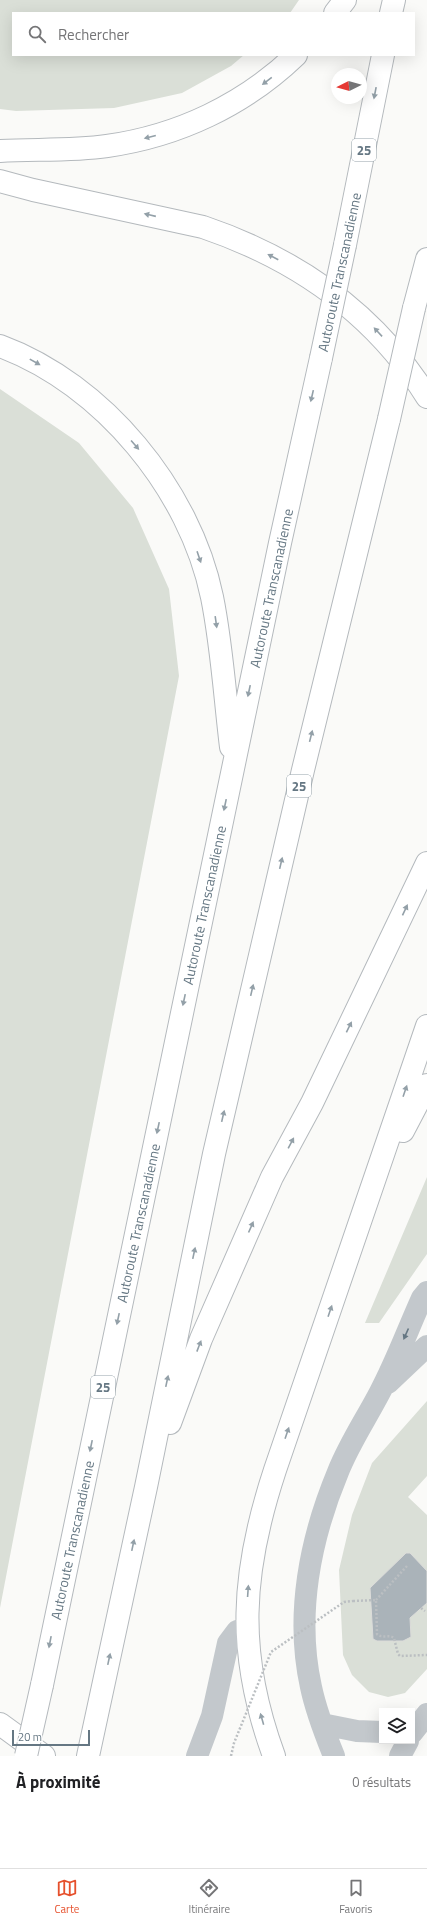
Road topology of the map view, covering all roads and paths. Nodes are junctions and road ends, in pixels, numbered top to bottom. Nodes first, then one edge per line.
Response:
1 (345, 0) edge
2 (394, 0) edge
3 (336, 12) edge
4 (391, 12) edge
5 (295, 56) edge
6 (383, 56) edge
7 (0, 150) edge
8 (0, 181) edge
9 (427, 259) edge
10 (0, 346) edge
11 (427, 396) edge
12 (233, 766) junction
13 (427, 863) edge
14 (427, 1026) edge
15 (427, 1085) edge
16 (370, 1194) junction
17 (427, 1292) edge
18 (427, 1346) edge
19 (380, 1391) junction
20 (146, 1487) junction
21 (407, 1566) dead end
22 (376, 1600) junction
23 (421, 1608) dead end
24 (425, 1611) dead end
25 (247, 1628) junction
26 (427, 1655) edge
27 (0, 1724) edge
28 (322, 1724) junction
29 (379, 1732) edge
30 (406, 1744) edge
31 (26, 1756) edge
32 (44, 1756) edge
33 (88, 1756) edge
34 (198, 1756) edge
35 (231, 1756) edge
36 (274, 1756) edge
37 (334, 1756) edge
38 (400, 1756) edge

1 - 3 highway
2 - 4 highway
5 -> 7 highway
6 -> 12 highway, Autoroute Transcanadienne / 25, bridge
11 -> 8 highway
20 -> 9 highway, 25, bridge
10 -> 12 highway
12 -> 31 highway, Autoroute Transcanadienne / 25, bridge
20 -> 13 highway
16 -> 14 highway
15 - 16 highway
25 -> 16 highway
17 -> 19 street
18 - 19 street
19 - 28 street
33 -> 20 highway, 25
21 - 22 path
22 - 26 path
22 - 35 path, bridge
23 - 24 path
25 - 34 street
36 -> 25 highway
27 - 32 highway
28 - 29 street
28 - 37 street
30 - 38 street

